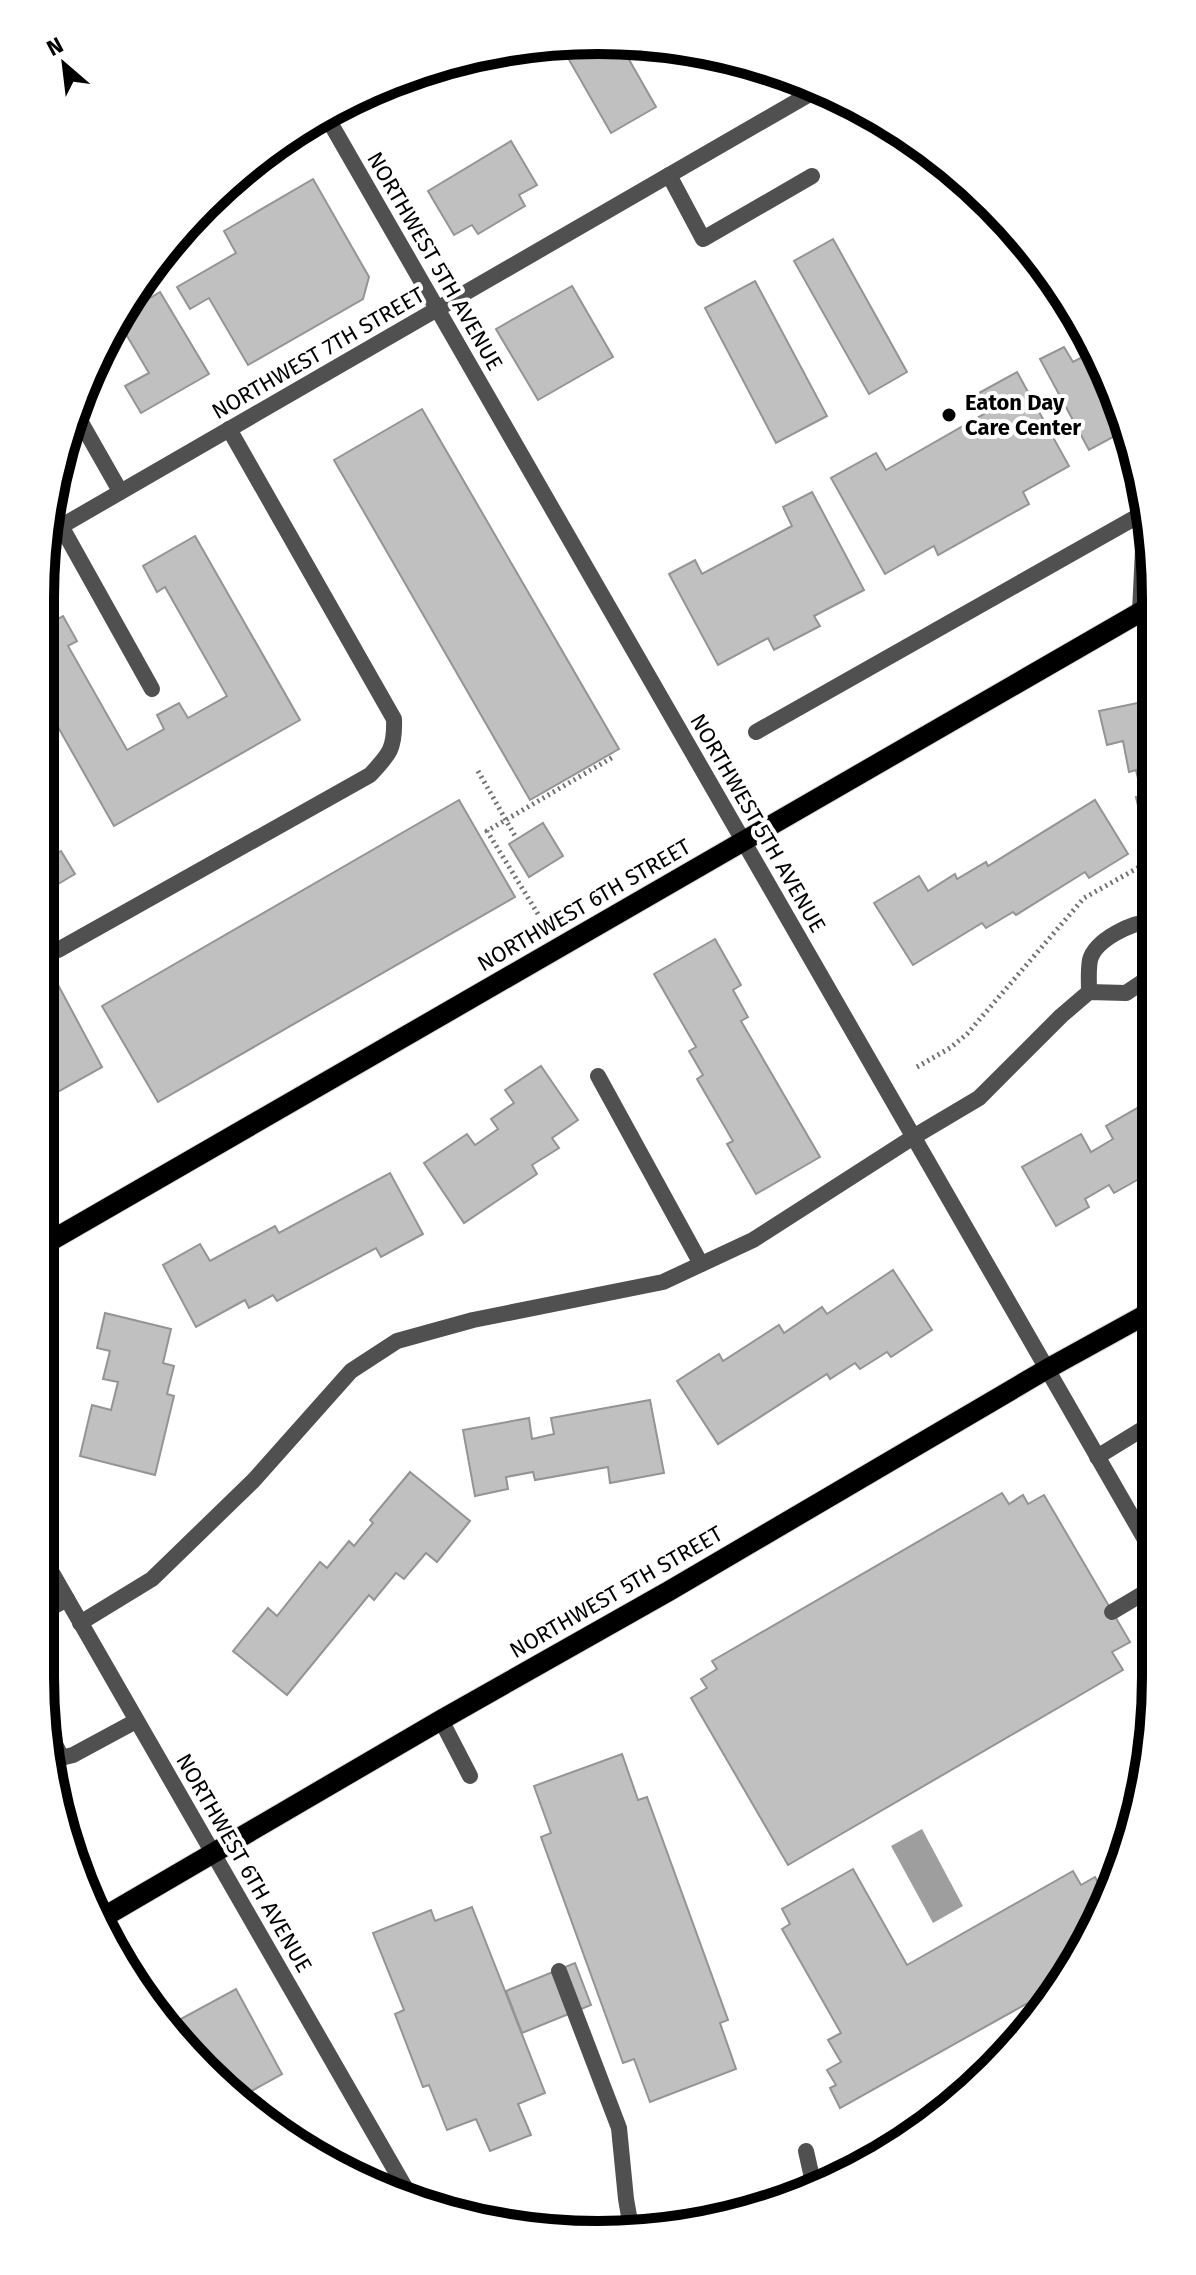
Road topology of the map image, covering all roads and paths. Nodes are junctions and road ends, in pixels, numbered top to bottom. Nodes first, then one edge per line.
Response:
1 (807, 95) edge
2 (331, 124) edge
3 (669, 175) junction
4 (812, 176) dead end
5 (438, 309) junction
6 (82, 425) edge
7 (229, 429) junction
8 (120, 491) junction
9 (61, 526) joint
10 (1137, 526) edge
11 (1142, 611) edge
12 (152, 689) dead end
13 (756, 732) dead end
14 (613, 757) dead end
15 (478, 771) dead end
16 (506, 820) junction
17 (515, 836) dead end
18 (743, 842) junction
19 (1142, 866) edge
20 (538, 914) dead end
21 (1142, 922) edge
22 (58, 950) dead end
23 (1142, 982) edge
24 (1089, 992) junction
25 (917, 1067) dead end
26 (598, 1076) dead end
27 (915, 1136) junction
28 (54, 1239) edge
29 (701, 1264) junction
30 (1142, 1317) edge
31 (1047, 1369) junction
32 (1142, 1429) edge
33 (1097, 1457) junction
34 (1142, 1534) edge
35 (54, 1576) edge
36 (1142, 1594) edge
37 (67, 1599) junction
38 (54, 1606) edge
39 (1112, 1612) dead end
40 (80, 1623) junction
41 (441, 1720) junction
42 (136, 1721) junction
43 (60, 1754) edge
44 (470, 1776) dead end
45 (212, 1854) junction
46 (108, 1914) edge
47 (559, 1971) dead end
48 (806, 2151) dead end
49 (812, 2177) edge
50 (404, 2185) edge
51 (630, 2220) edge

1 - 3 street, NORTHWEST 7TH STREET
2 - 5 street, NORTHWEST 5TH AVENUE
3 - 4 street
3 - 5 street, NORTHWEST 7TH STREET
5 - 7 street, NORTHWEST 7TH STREET
5 - 18 street, NORTHWEST 5TH AVENUE
6 - 8 street
7 - 8 street, NORTHWEST 7TH STREET
7 - 22 street
8 - 9 street, NORTHWEST 7TH STREET
9 - 12 street
10 - 13 street
11 - 18 main road, NORTHWEST 6TH STREET
14 - 16 path
15 - 16 path
16 - 17 path
16 - 20 path
18 - 27 street, NORTHWEST 5TH AVENUE
18 - 28 main road, NORTHWEST 6TH STREET
19 - 25 path
21 - 24 street
23 - 24 street
24 - 27 street
26 - 29 street
27 - 29 street
27 - 31 street, NORTHWEST 5TH AVENUE
29 - 40 street
30 - 31 main road, NORTHWEST 5TH STREET
31 - 33 street, NORTHWEST 5TH AVENUE
31 - 41 main road, NORTHWEST 5TH STREET
32 - 33 street
33 - 34 street, NORTHWEST 5TH AVENUE
35 - 37 street, NORTHWEST 6TH AVENUE
36 - 39 street
37 - 38 street
37 - 40 street, NORTHWEST 6TH AVENUE
40 - 42 street, NORTHWEST 6TH AVENUE
41 - 44 street
41 - 45 main road, NORTHWEST 5TH STREET
42 - 43 street
42 - 45 street, NORTHWEST 6TH AVENUE
45 - 46 main road, NORTHWEST 5TH STREET
45 - 50 street, NORTHWEST 6TH AVENUE
47 - 51 street
48 - 49 street

